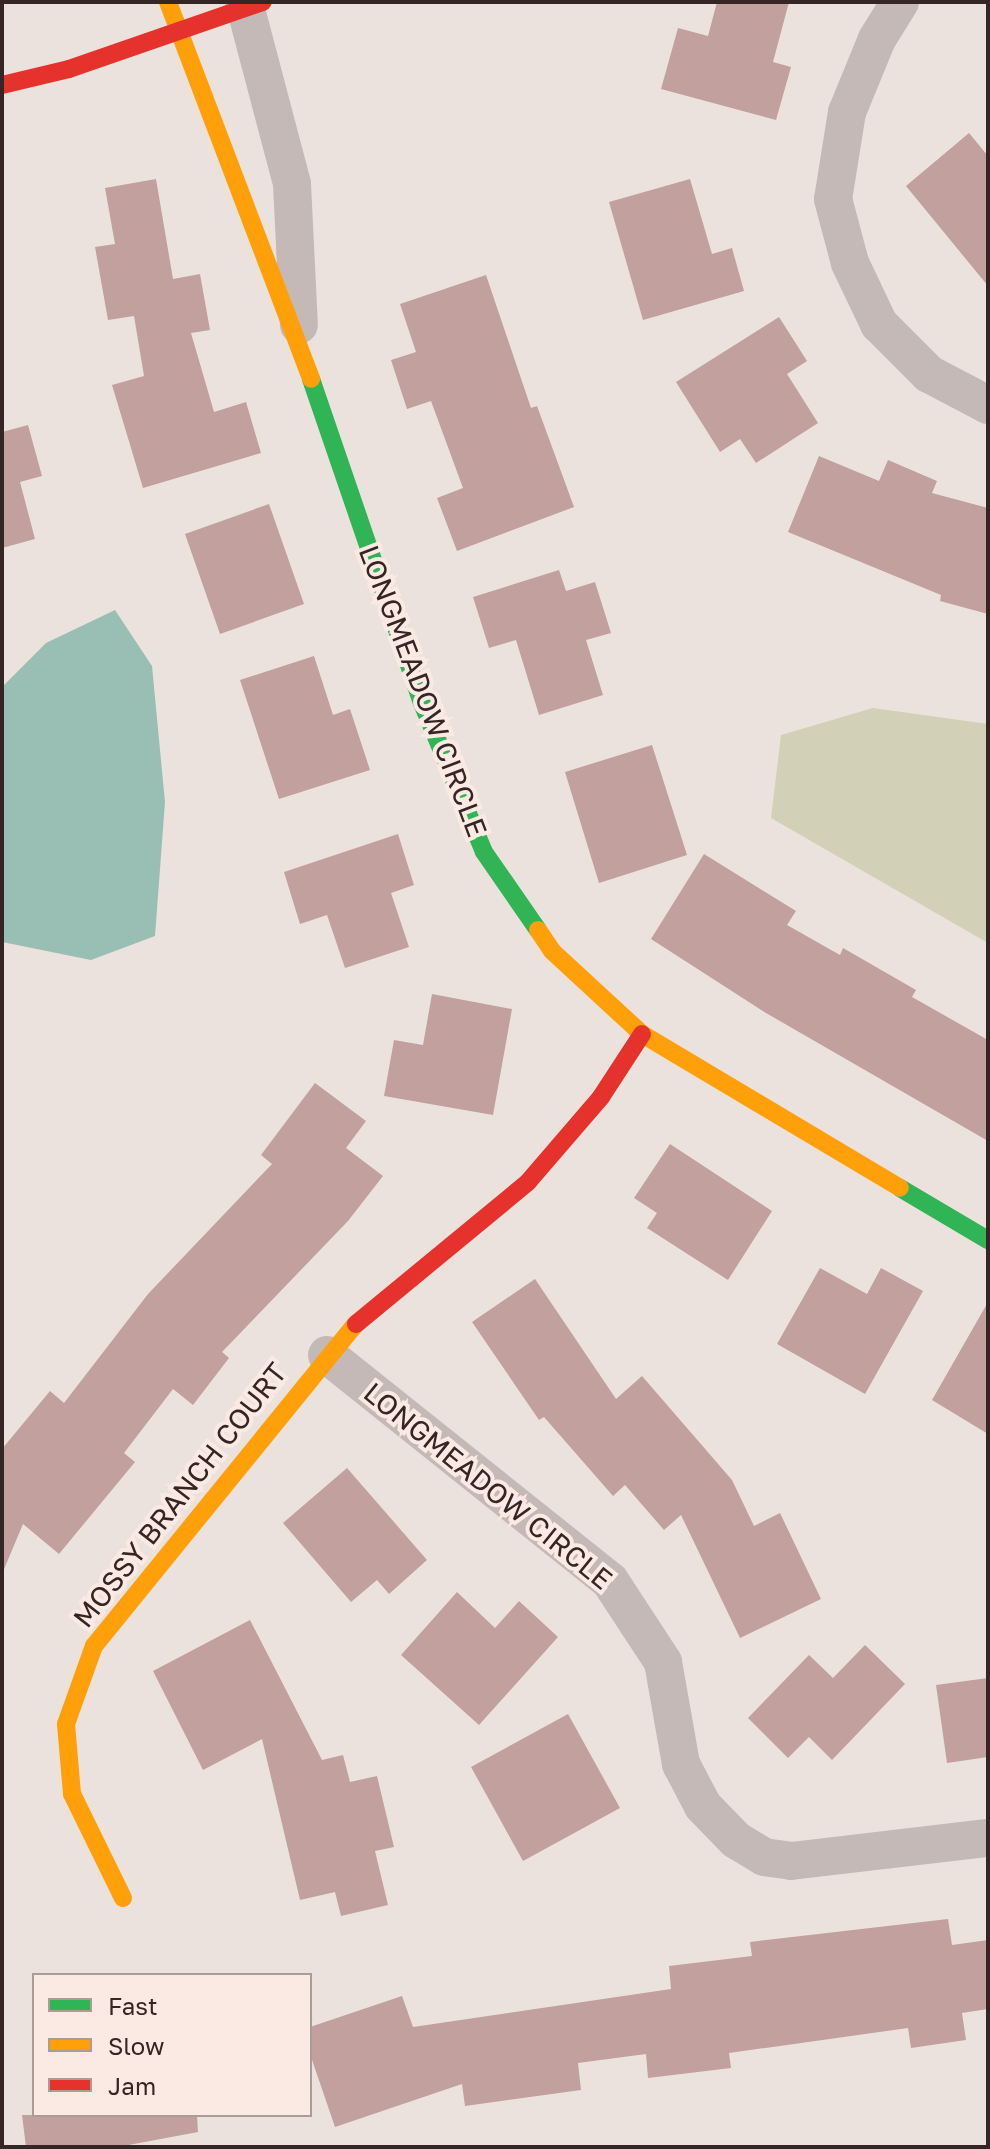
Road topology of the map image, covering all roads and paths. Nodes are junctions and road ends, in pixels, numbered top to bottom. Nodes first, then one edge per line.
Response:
1 (168, 2) edge
2 (900, 2) edge
3 (251, 4) edge
4 (178, 34) junction
5 (2, 85) edge
6 (300, 346) junction
7 (988, 405) edge
8 (642, 1034) junction
9 (988, 1240) edge
10 (327, 1355) junction
11 (988, 1838) edge
12 (123, 1898) dead end

1 - 4 street, LONGMEADOW CIRCLE
2 - 7 street
3 - 4 street
3 - 6 street, LONGMEADOW CIRCLE
4 - 5 street
4 - 6 street, LONGMEADOW CIRCLE
6 - 8 street, LONGMEADOW CIRCLE
8 - 9 street, LONGMEADOW CIRCLE
8 - 10 street
10 - 11 street, LONGMEADOW CIRCLE
10 - 12 street, MOSSY BRANCH COURT

